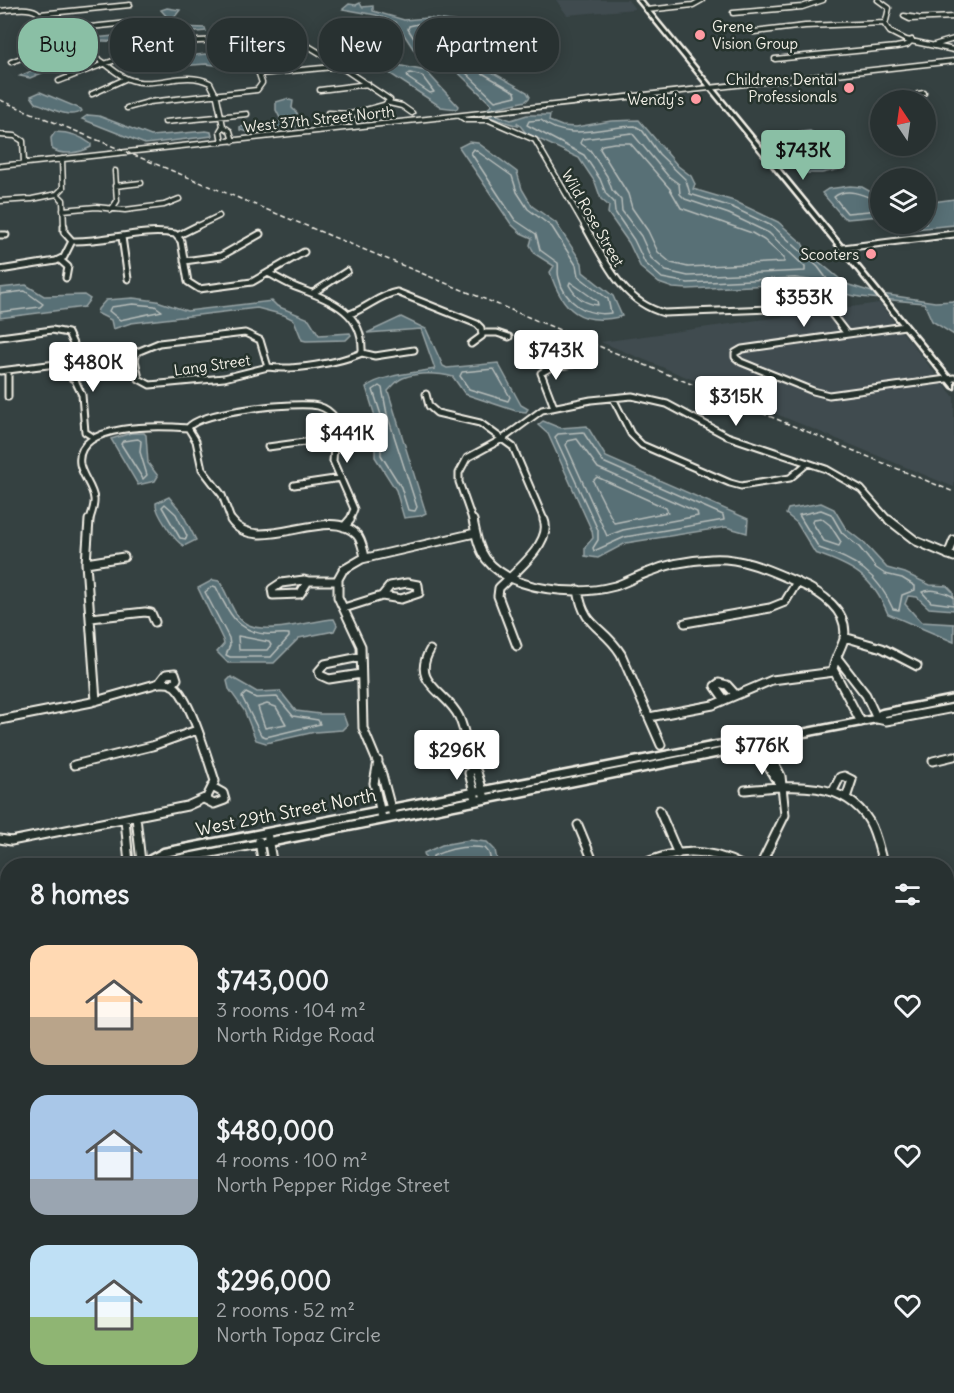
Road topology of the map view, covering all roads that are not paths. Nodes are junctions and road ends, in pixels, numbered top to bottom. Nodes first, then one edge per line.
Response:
1 (639, 0) edge
2 (823, 0) edge
3 (882, 0) edge
4 (701, 1) edge
5 (130, 5) dead end
6 (647, 10) junction
7 (0, 11) edge
8 (40, 14) junction
9 (733, 14) dead end
10 (954, 17) edge
11 (41, 18) edge
12 (917, 18) dead end
13 (885, 23) junction
14 (754, 33) dead end
15 (954, 39) edge
16 (912, 40) junction
17 (938, 45) junction
18 (954, 50) edge
19 (776, 58) dead end
20 (18, 60) edge
21 (98, 60) edge
22 (954, 60) edge
23 (12, 62) dead end
24 (105, 63) junction
25 (319, 68) edge
26 (349, 72) edge
27 (259, 74) junction
28 (124, 79) junction
29 (59, 81) dead end
30 (368, 84) junction
31 (712, 88) junction
32 (320, 90) dead end
33 (92, 94) dead end
34 (215, 96) junction
35 (389, 104) junction
36 (127, 108) dead end
37 (328, 113) dead end
38 (412, 113) dead end
39 (247, 114) dead end
40 (351, 114) junction
41 (221, 116) junction
42 (460, 116) junction
43 (165, 122) dead end
44 (224, 126) junction
45 (355, 127) junction
46 (0, 135) edge
47 (233, 141) junction
48 (222, 142) junction
49 (62, 159) junction
50 (24, 164) junction
51 (0, 166) edge
52 (115, 171) dead end
53 (141, 183) dead end
54 (115, 186) junction
55 (57, 194) junction
56 (179, 199) dead end
57 (0, 201) edge
58 (63, 210) junction
59 (111, 210) junction
60 (219, 216) dead end
61 (260, 234) dead end
62 (954, 234) edge
63 (177, 236) junction
64 (122, 237) junction
65 (72, 241) junction
66 (843, 248) junction
67 (304, 252) dead end
68 (60, 260) junction
69 (184, 261) junction
70 (0, 270) edge
71 (348, 271) dead end
72 (268, 273) junction
73 (66, 278) dead end
74 (128, 279) dead end
75 (313, 292) junction
76 (350, 314) junction
77 (906, 326) junction
78 (482, 333) junction
79 (847, 334) junction
80 (0, 337) edge
81 (509, 338) dead end
82 (471, 344) dead end
83 (414, 350) dead end
84 (362, 353) junction
85 (72, 362) junction
86 (573, 364) dead end
87 (268, 367) junction
88 (136, 368) junction
89 (0, 371) edge
90 (8, 371) junction
91 (72, 378) junction
92 (951, 379) edge
93 (954, 386) edge
94 (426, 394) dead end
95 (8, 397) dead end
96 (613, 398) junction
97 (554, 407) junction
98 (188, 428) junction
99 (93, 437) junction
100 (334, 438) junction
101 (504, 439) junction
102 (267, 447) dead end
103 (808, 463) junction
104 (341, 478) junction
105 (294, 485) dead end
106 (344, 527) junction
107 (474, 533) junction
108 (954, 540) edge
109 (365, 556) junction
110 (951, 556) edge
111 (124, 558) dead end
112 (86, 563) junction
113 (510, 576) junction
114 (308, 581) junction
115 (338, 581) junction
116 (797, 582) junction
117 (579, 590) junction
118 (382, 596) junction
119 (344, 608) junction
120 (91, 618) junction
121 (155, 622) dead end
122 (686, 623) dead end
123 (844, 637) junction
124 (517, 646) dead end
125 (430, 650) dead end
126 (360, 657) junction
127 (838, 659) junction
128 (917, 666) dead end
129 (834, 672) junction
130 (361, 674) junction
131 (159, 682) junction
132 (172, 685) junction
133 (736, 694) junction
134 (954, 699) edge
135 (96, 700) junction
136 (724, 700) junction
137 (954, 708) edge
138 (649, 717) junction
139 (878, 719) junction
140 (0, 720) edge
141 (861, 722) junction
142 (197, 730) junction
143 (466, 742) junction
144 (756, 742) junction
145 (661, 745) dead end
146 (469, 755) junction
147 (954, 756) edge
148 (378, 761) junction
149 (933, 761) dead end
150 (74, 765) dead end
151 (782, 786) junction
152 (214, 788) junction
153 (745, 790) dead end
154 (833, 791) junction
155 (480, 796) junction
156 (846, 798) junction
157 (204, 799) junction
158 (659, 810) dead end
159 (393, 812) junction
160 (381, 815) junction
161 (136, 817) junction
162 (125, 819) junction
163 (578, 825) dead end
164 (263, 838) junction
165 (2, 842) edge
166 (678, 854) junction
167 (127, 858) edge
168 (144, 858) edge
169 (153, 858) edge
170 (263, 858) edge
171 (270, 858) edge
172 (591, 858) edge
173 (661, 858) edge
174 (724, 858) edge
175 (764, 858) edge
176 (882, 858) edge

1 - 6 main road
2 - 9 street
3 - 13 street
4 - 6 street
5 - 8 street
6 - 31 main road
7 - 8 street
8 - 11 street
10 - 12 street
13 - 14 street
13 - 16 street
15 - 17 street
16 - 17 street
16 - 19 street
17 - 18 street
17 - 22 street
20 - 23 street
21 - 24 street
22 - 31 street, West 37th Street North
24 - 27 street
24 - 28 street
24 - 29 street
25 - 27 street
26 - 30 street
27 - 34 street
28 - 33 street
28 - 34 street
30 - 32 street
30 - 35 street
31 - 42 street, West 37th Street North
31 - 66 main road
34 - 36 street
34 - 41 street
35 - 38 street
35 - 40 street
37 - 40 street
39 - 41 street
40 - 45 street
41 - 43 street
41 - 44 street
42 - 45 street, West 37th Street North
42 - 79 street, Wild Rose Street
44 - 47 street
44 - 48 street
45 - 47 street, West 37th Street North
46 - 50 street
47 - 48 street, West 37th Street North
48 - 49 street, West 37th Street North
49 - 50 street, West 37th Street North
49 - 55 street
50 - 51 street, West 37th Street North
52 - 54 street
53 - 54 street
54 - 59 street
55 - 57 street
55 - 58 street
56 - 59 street
58 - 59 street
58 - 65 street
60 - 63 street
61 - 69 street
62 - 66 street
63 - 64 street
63 - 69 street
64 - 65 street
64 - 74 street
65 - 68 street
66 - 77 main road
67 - 72 street
68 - 70 street
68 - 73 street
69 - 72 street
71 - 75 street
72 - 75 street
75 - 76 street
76 - 78 street
76 - 84 street
77 - 79 street
77 - 92 main road
78 - 81 street
78 - 82 street
79 - 92 street
80 - 85 street
83 - 84 street, Lang Street
84 - 87 street, Lang Street
85 - 90 street
85 - 91 street
86 - 97 street
87 - 88 street, Lang Street
87 - 88 street
88 - 91 street
89 - 90 street
90 - 95 street
91 - 99 street
92 - 93 main road
94 - 101 street
96 - 97 street
96 - 103 street
96 - 103 street
97 - 101 street
98 - 99 street
98 - 100 street
98 - 106 street
99 - 112 street
100 - 102 street
100 - 104 street
101 - 107 street
101 - 113 street
103 - 110 street
104 - 105 street
104 - 106 street
106 - 109 street
107 - 109 street
107 - 113 street
108 - 110 street
109 - 115 street
111 - 112 street
112 - 120 street
113 - 117 street
113 - 124 street
114 - 114 street
114 - 115 street
115 - 119 street
116 - 117 street
116 - 122 street
116 - 123 street
117 - 138 street
118 - 118 street
118 - 119 street
119 - 126 street
120 - 121 street
120 - 135 street
123 - 127 street
123 - 128 street
125 - 143 street
126 - 130 street
126 - 130 street
127 - 129 street
127 - 139 street
129 - 133 street
129 - 141 street
130 - 148 street
131 - 132 street
131 - 132 street
131 - 135 street
132 - 142 street
133 - 136 street
133 - 136 street
134 - 139 main road, West 29th Street North
135 - 140 street
136 - 138 street
137 - 139 street, West 29th Street North
138 - 145 street
139 - 141 main road, West 29th Street North
141 - 144 main road, West 29th Street North
142 - 150 street
142 - 152 street
143 - 146 street
143 - 146 street
144 - 151 street
144 - 155 main road, West 29th Street North
146 - 155 street
147 - 149 street
148 - 159 street
148 - 160 street
151 - 153 street
151 - 154 street
151 - 175 street
152 - 157 street
152 - 157 street
154 - 156 street
154 - 156 street
155 - 159 main road, West 29th Street North
156 - 176 street
157 - 161 street
158 - 166 street
159 - 160 main road, West 29th Street North
160 - 164 main road, West 29th Street North
161 - 162 street
161 - 168 street
162 - 165 street
162 - 167 street
163 - 172 street
164 - 169 main road, West 29th Street North
164 - 170 street
164 - 171 street
166 - 173 street
166 - 174 street

